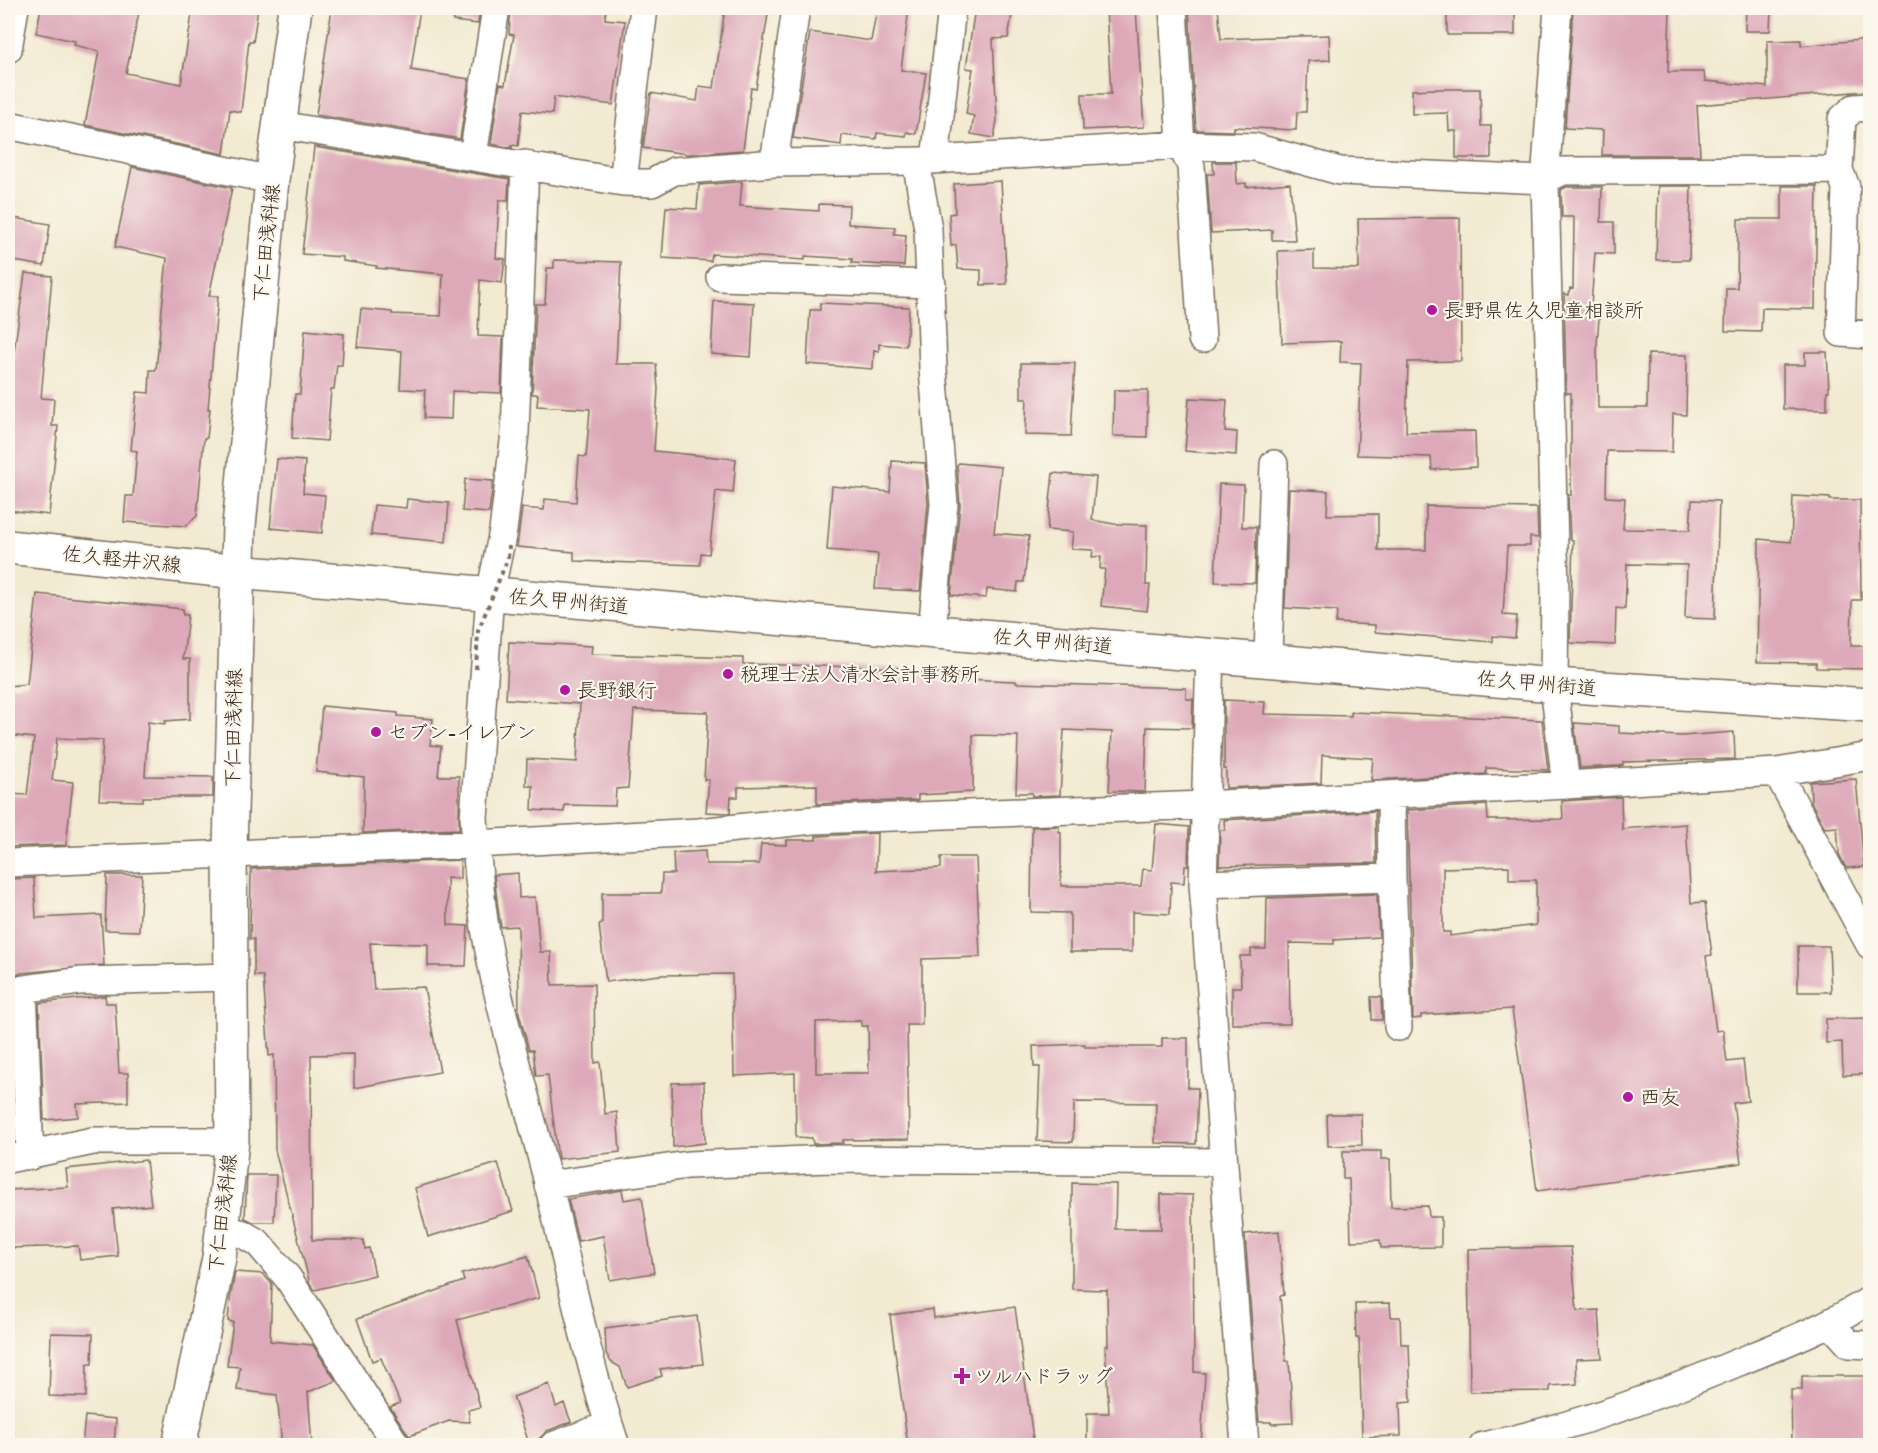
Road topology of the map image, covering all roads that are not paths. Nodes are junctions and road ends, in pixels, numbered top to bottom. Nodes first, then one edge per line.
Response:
1 (15, 8) edge
2 (295, 8) edge
3 (496, 8) edge
4 (644, 8) edge
5 (796, 8) edge
6 (952, 8) edge
7 (1173, 8) edge
8 (1558, 8) edge
9 (8, 49) edge
10 (1870, 107) edge
11 (279, 125) junction
12 (8, 126) edge
13 (1180, 145) junction
14 (473, 156) junction
15 (926, 161) junction
16 (774, 163) junction
17 (525, 164) junction
18 (1839, 170) junction
19 (272, 180) junction
20 (1545, 180) junction
21 (623, 182) junction
22 (720, 277) dead end
23 (932, 284) junction
24 (1870, 335) edge
25 (1202, 339) dead end
26 (1274, 464) dead end
27 (8, 547) edge
28 (237, 572) junction
29 (490, 594) junction
30 (932, 631) junction
31 (1210, 654) junction
32 (1268, 659) junction
33 (1554, 685) junction
34 (1870, 705) edge
35 (1870, 756) edge
36 (1777, 772) junction
37 (1566, 786) junction
38 (1391, 795) junction
39 (1204, 805) junction
40 (476, 844) junction
41 (232, 854) junction
42 (8, 863) edge
43 (1392, 878) junction
44 (1203, 884) junction
45 (1870, 945) edge
46 (230, 977) junction
47 (1398, 1027) dead end
48 (232, 1141) junction
49 (19, 1158) edge
50 (1224, 1162) junction
51 (548, 1185) junction
52 (223, 1230) junction
53 (1870, 1300) edge
54 (1831, 1324) junction
55 (1870, 1345) edge
56 (613, 1435) edge
57 (178, 1446) edge
58 (397, 1446) edge
59 (553, 1446) edge
60 (1245, 1446) edge
61 (1483, 1446) edge

1 - 9 street
2 - 11 main road, 下仁田浅科線
3 - 14 street
4 - 21 street
5 - 16 street
6 - 15 street
7 - 13 street
8 - 20 street
10 - 18 street
11 - 14 street
11 - 19 main road, 下仁田浅科線
12 - 19 street
13 - 15 street
13 - 20 street
13 - 25 street
14 - 17 street
15 - 16 street
15 - 23 street
16 - 21 street
17 - 21 street
17 - 29 street
18 - 20 street
18 - 24 street
19 - 28 main road, 下仁田浅科線
20 - 33 street
22 - 23 street
23 - 30 street
26 - 32 street
27 - 28 main road, 佐久軽井沢線
28 - 29 main road, 佐久甲州街道
28 - 41 main road, 下仁田浅科線
29 - 30 main road, 佐久甲州街道
29 - 40 street
30 - 31 main road, 佐久甲州街道
31 - 32 main road, 佐久甲州街道
31 - 39 street
32 - 33 main road, 佐久甲州街道
33 - 34 main road, 佐久甲州街道
33 - 37 street
35 - 36 street
36 - 37 street
36 - 45 street
37 - 38 street
38 - 39 street
38 - 43 street
39 - 40 street
39 - 44 street
40 - 41 street
40 - 51 street
41 - 42 street
41 - 46 main road, 下仁田浅科線
43 - 44 street
43 - 47 street
44 - 50 street
46 - 48 main road, 下仁田浅科線
46 - 49 street
48 - 49 street
48 - 52 main road, 下仁田浅科線
50 - 51 street
50 - 60 street
51 - 56 street
52 - 57 main road, 下仁田浅科線
52 - 58 street
53 - 54 street
54 - 55 street
54 - 61 street
56 - 59 street

